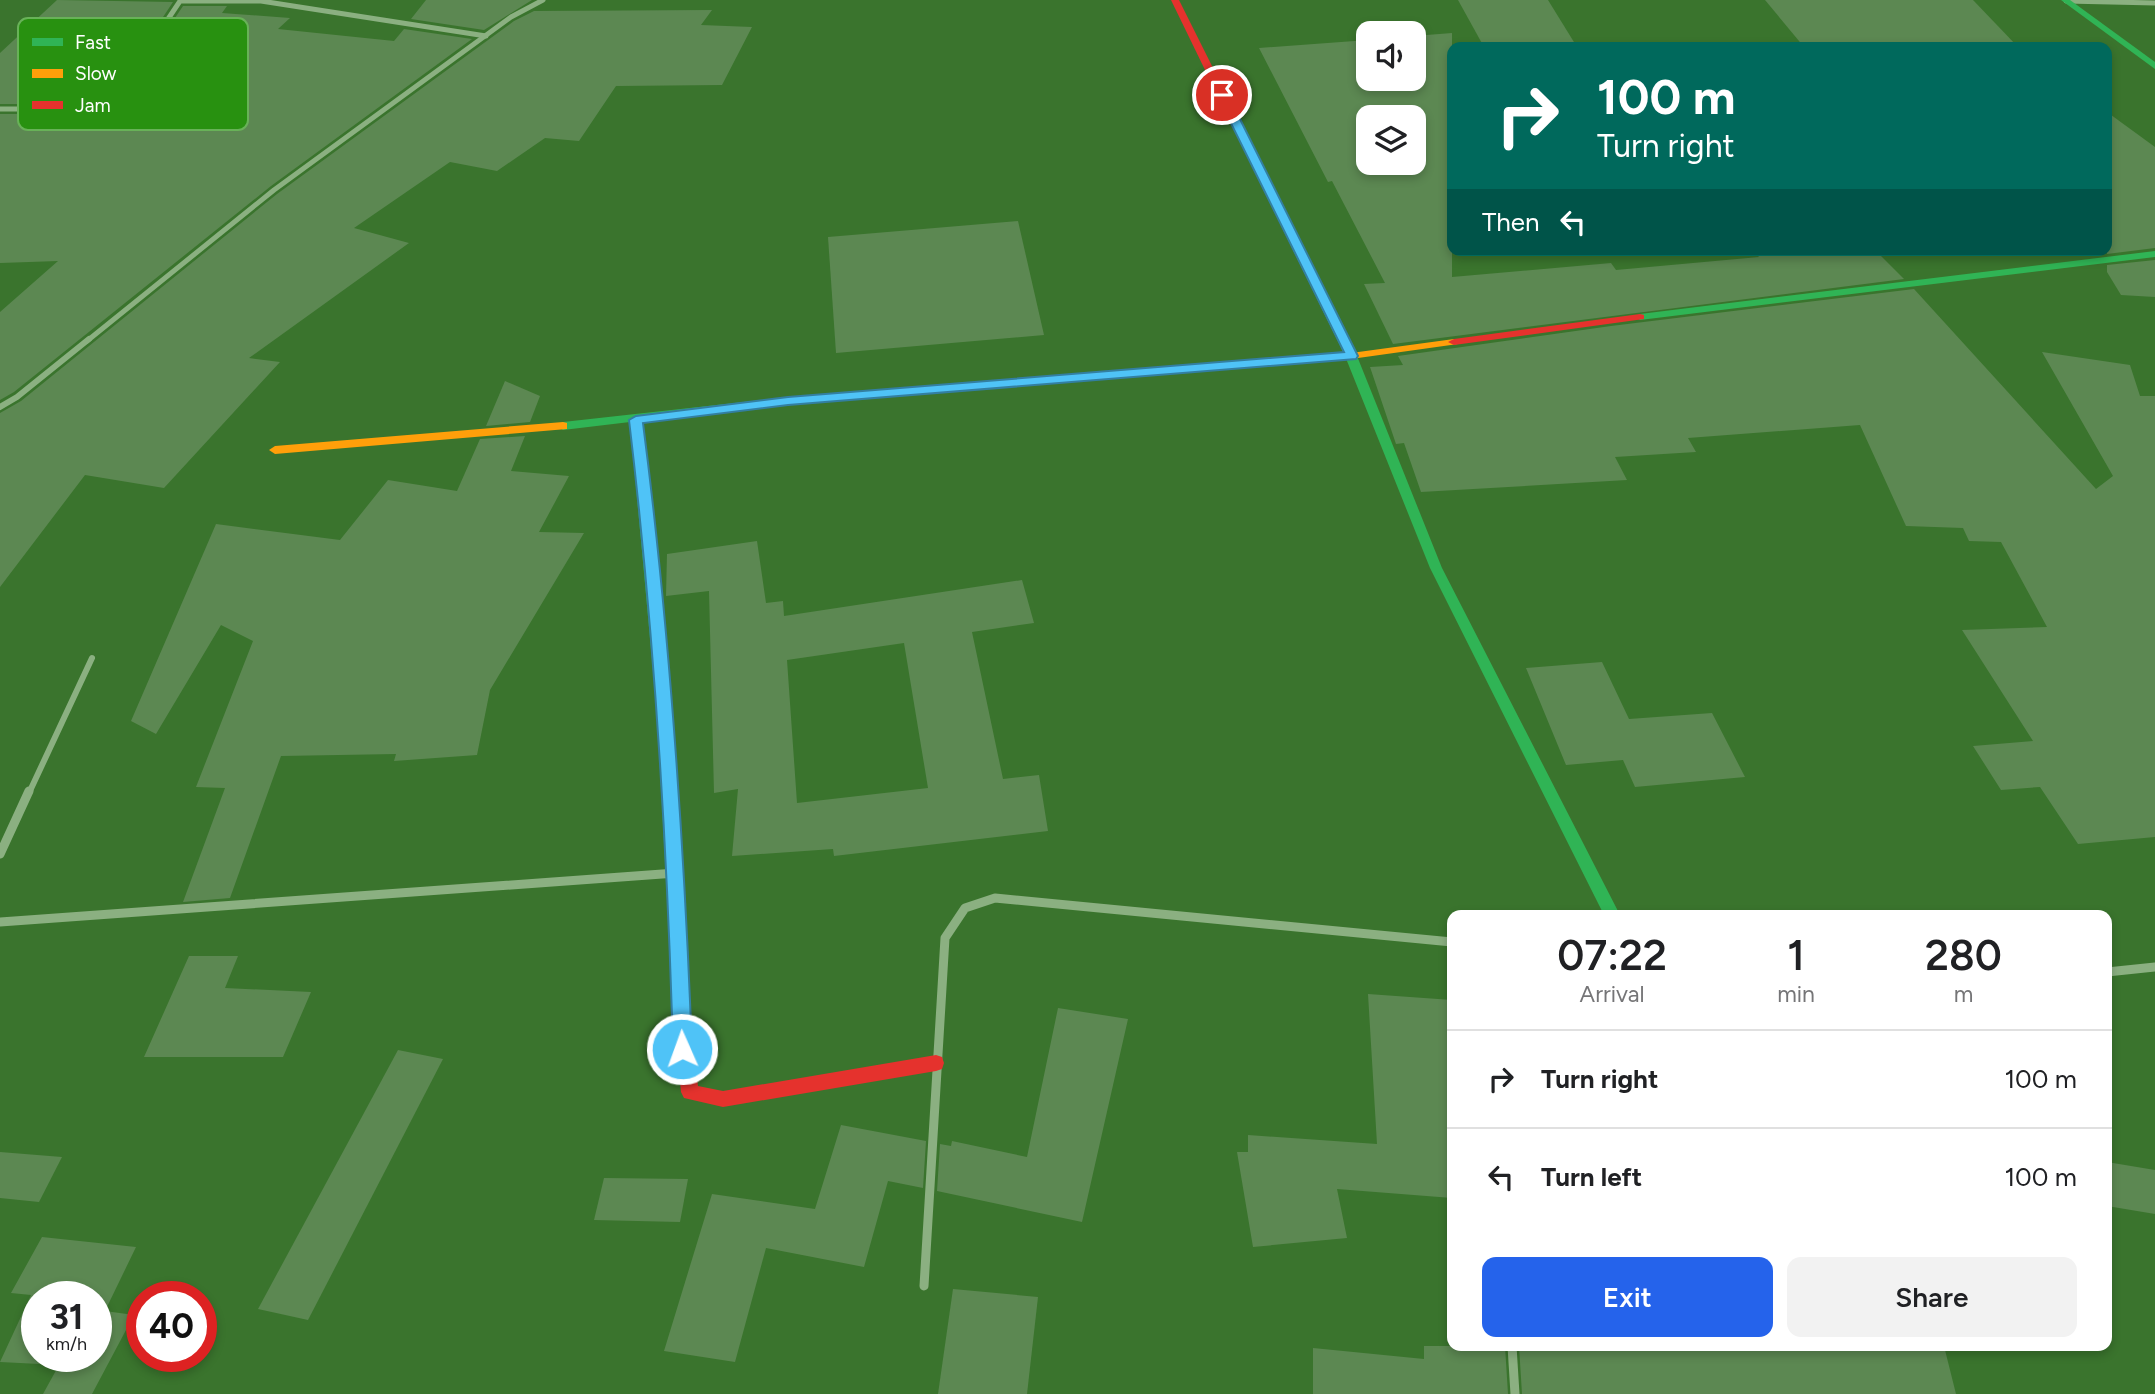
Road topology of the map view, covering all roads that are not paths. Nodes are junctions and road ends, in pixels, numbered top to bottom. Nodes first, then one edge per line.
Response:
1 (543, 0) edge
2 (1175, 0) edge
3 (2066, 0) edge
4 (2155, 4) edge
5 (169, 18) edge
6 (486, 36) junction
7 (2155, 66) edge
8 (0, 109) edge
9 (18, 109) edge
10 (2155, 254) edge
11 (1352, 356) junction
12 (0, 407) edge
13 (636, 420) junction
14 (275, 450) dead end
15 (92, 658) dead end
16 (0, 854) edge
17 (676, 873) junction
18 (1609, 910) edge
19 (0, 922) edge
20 (1447, 942) edge
21 (2155, 967) edge
22 (2112, 971) edge
23 (936, 1063) junction
24 (924, 1286) dead end
25 (1512, 1351) edge
26 (1515, 1394) edge

1 - 6 street
2 - 11 street
3 - 4 street
3 - 7 street
5 - 6 street
6 - 12 street
8 - 9 street
10 - 11 street
11 - 13 street
11 - 18 street
13 - 14 street
13 - 17 street
15 - 16 street
17 - 19 street
17 - 23 street
20 - 23 street
21 - 22 street
23 - 24 street
25 - 26 street

